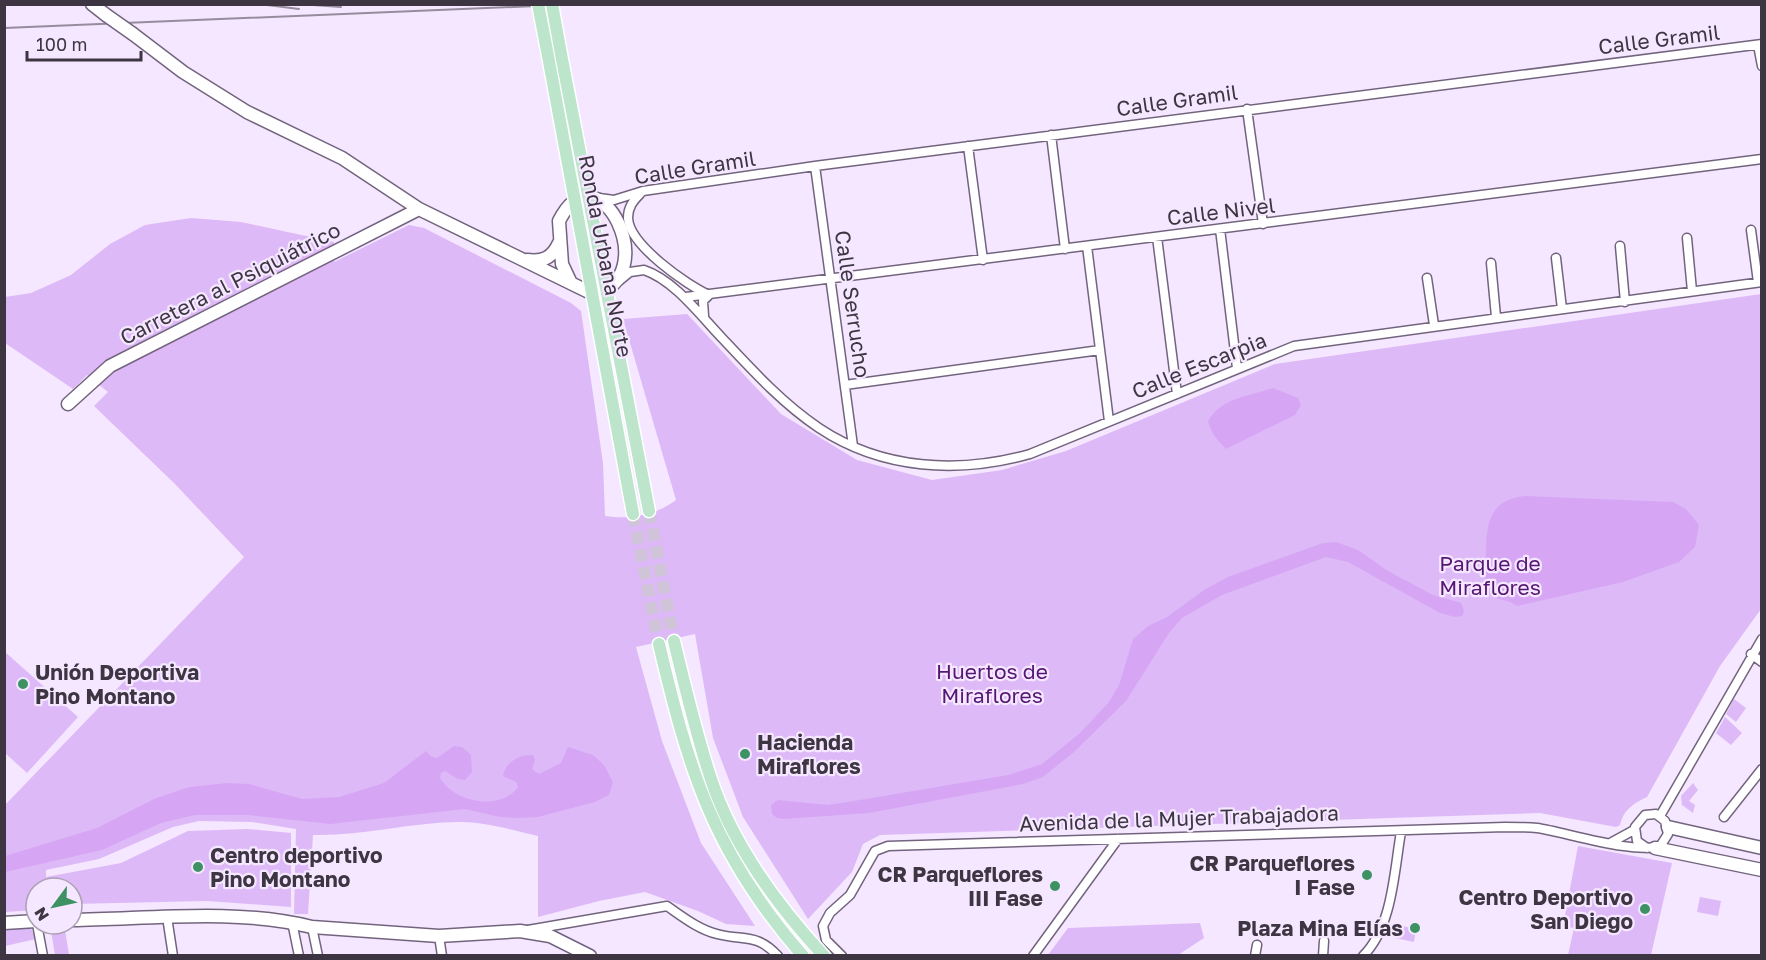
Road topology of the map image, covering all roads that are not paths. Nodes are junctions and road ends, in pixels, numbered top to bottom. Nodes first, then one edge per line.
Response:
1 (92, 4) edge
2 (538, 4) edge
3 (552, 4) edge
4 (1760, 44) edge
5 (1761, 66) edge
6 (1247, 109) junction
7 (1051, 135) junction
8 (969, 146) junction
9 (1761, 159) edge
10 (815, 166) junction
11 (643, 191) junction
12 (594, 197) junction
13 (575, 200) junction
14 (420, 209) junction
15 (1263, 224) junction
16 (1220, 229) junction
17 (1751, 230) dead end
18 (1156, 237) junction
19 (1687, 238) dead end
20 (559, 243) junction
21 (1087, 246) junction
22 (1620, 246) dead end
23 (1065, 249) junction
24 (517, 258) junction
25 (1556, 258) dead end
26 (983, 260) junction
27 (1491, 263) dead end
28 (1427, 278) dead end
29 (832, 279) junction
30 (570, 281) junction
31 (619, 282) junction
32 (1760, 282) edge
33 (608, 291) junction
34 (1692, 291) junction
35 (593, 294) junction
36 (709, 295) junction
37 (686, 297) junction
38 (1626, 302) junction
39 (1562, 309) junction
40 (1497, 317) junction
41 (705, 320) junction
42 (1434, 326) junction
43 (1100, 350) junction
44 (1237, 368) junction
45 (845, 385) junction
46 (1177, 394) junction
47 (68, 404) dead end
48 (1108, 421) junction
49 (853, 446) junction
50 (649, 511) tunnel mouth
51 (633, 514) tunnel mouth
52 (1761, 639) edge
53 (674, 642) tunnel mouth
54 (659, 644) tunnel mouth
55 (1751, 654) junction
56 (1761, 662) edge
57 (1761, 769) edge
58 (1660, 816) junction
59 (1724, 817) dead end
60 (1668, 827) junction
61 (1634, 830) junction
62 (1401, 832) junction
63 (1118, 839) junction
64 (1612, 842) junction
65 (1651, 848) junction
66 (1761, 848) edge
67 (1761, 870) edge
68 (166, 917) junction
69 (84, 920) edge
70 (292, 922) junction
71 (4, 923) edge
72 (24, 923) edge
73 (312, 927) junction
74 (520, 931) junction
75 (39, 936) edge
76 (439, 936) junction
77 (1324, 940) dead end
78 (1257, 945) dead end
79 (43, 956) edge
80 (173, 956) edge
81 (299, 956) edge
82 (318, 956) edge
83 (442, 956) edge
84 (590, 956) edge
85 (778, 956) edge
86 (803, 956) edge
87 (824, 956) edge
88 (842, 956) edge
89 (1033, 956) edge
90 (1255, 956) edge
91 (1323, 956) edge
92 (1363, 956) edge

1 - 14 street, bridge
2 - 13 main road, Ronda Urbana Norte, bridge
3 - 12 main road, Ronda Urbana Norte, bridge
4 - 5 street
4 - 6 street, Calle Gramil
6 - 7 street, Calle Gramil
6 - 15 street
7 - 8 street, Calle Gramil
7 - 23 street
8 - 10 street, Calle Gramil
8 - 26 street
9 - 15 street, Calle Nivel
10 - 11 street, Calle Gramil
10 - 29 street, Calle Serrucho
11 - 12 street, Calle Gramil
11 - 36 street
12 - 13 street
12 - 31 street
12 - 33 main road, Ronda Urbana Norte
13 - 20 street
13 - 35 main road, Ronda Urbana Norte
14 - 24 street
14 - 47 street, Carretera al Psiquiátrico
15 - 16 street, Calle Nivel
16 - 18 street, Calle Nivel
16 - 44 street
17 - 32 street
18 - 21 street, Calle Nivel
18 - 46 street
19 - 34 street
20 - 24 street
20 - 30 street
21 - 23 street, Calle Nivel
21 - 43 street
22 - 38 street
23 - 26 street, Calle Nivel
24 - 30 street
25 - 39 street
26 - 29 street, Calle Nivel
27 - 40 street
28 - 42 street
29 - 36 street, Calle Nivel
29 - 45 street, Calle Serrucho
30 - 35 street
31 - 33 street
31 - 37 street, Calle Escarpia
32 - 34 street, Calle Escarpia
33 - 35 street
33 - 50 main road, Ronda Urbana Norte
34 - 38 street, Calle Escarpia
35 - 51 main road, Ronda Urbana Norte
36 - 37 street, Calle Nivel
36 - 41 street
37 - 41 street, Calle Escarpia
38 - 39 street, Calle Escarpia
39 - 40 street, Calle Escarpia
40 - 42 street, Calle Escarpia
41 - 49 street, Calle Escarpia
42 - 44 street, Calle Escarpia
43 - 45 street
43 - 48 street
44 - 46 street, Calle Escarpia
45 - 49 street, Calle Serrucho
46 - 48 street, Calle Escarpia
48 - 49 street, Calle Escarpia
52 - 55 street
53 - 87 main road
54 - 86 main road
55 - 56 street
55 - 58 street
57 - 59 street
58 - 60 street
58 - 61 street
60 - 65 street
60 - 66 street
61 - 64 street
61 - 65 street
62 - 63 street, Avenida de la Mujer Trabajadora
62 - 64 street, Avenida de la Mujer Trabajadora
62 - 92 street
63 - 88 street, Avenida de la Mujer Trabajadora
63 - 89 street
64 - 65 street, Avenida de la Mujer Trabajadora
65 - 67 street, Avenida de la Mujer Trabajadora
68 - 69 street
68 - 70 street
68 - 80 street
70 - 73 street
70 - 81 street
71 - 72 street
73 - 76 street
73 - 82 street
74 - 76 street
74 - 84 street
74 - 85 street
75 - 79 street
76 - 83 street
77 - 91 street
78 - 90 street

